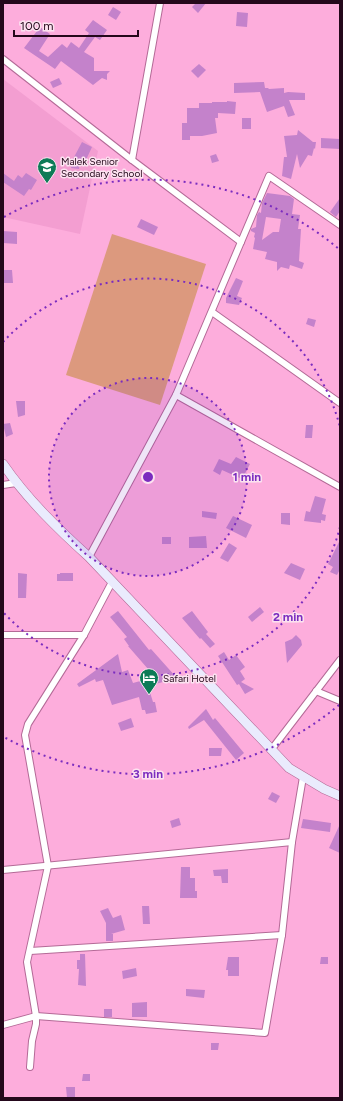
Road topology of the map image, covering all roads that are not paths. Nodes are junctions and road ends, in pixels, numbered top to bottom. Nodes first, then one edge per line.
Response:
1 (160, 3) edge
2 (3, 59) edge
3 (132, 160) junction
4 (340, 225) edge
5 (241, 242) junction
6 (212, 312) junction
7 (176, 395) junction
8 (340, 403) edge
9 (3, 464) edge
10 (16, 483) junction
11 (3, 485) edge
12 (340, 487) edge
13 (89, 557) junction
14 (112, 582) junction
15 (3, 635) edge
16 (84, 635) junction
17 (340, 660) edge
18 (316, 691) junction
19 (340, 701) edge
20 (271, 750) junction
21 (303, 777) junction
22 (340, 796) edge
23 (292, 842) junction
24 (48, 866) junction
25 (3, 870) edge
26 (282, 935) junction
27 (30, 951) junction
28 (36, 1016) junction
29 (3, 1025) edge
30 (30, 1067) dead end

1 - 3 street
2 - 3 street
3 - 5 street
4 - 5 street
5 - 6 street
6 - 7 street
6 - 8 street
7 - 12 street
7 - 13 street
9 - 10 street
10 - 11 street
10 - 13 street
13 - 14 street
14 - 16 street
14 - 20 street
15 - 16 street
16 - 24 street
17 - 18 street
18 - 19 street
18 - 20 street
20 - 21 street
21 - 22 street
21 - 23 street
23 - 24 street
23 - 26 street
24 - 25 street
24 - 27 street
26 - 27 street
26 - 28 street
27 - 28 street
28 - 29 street
28 - 30 street

